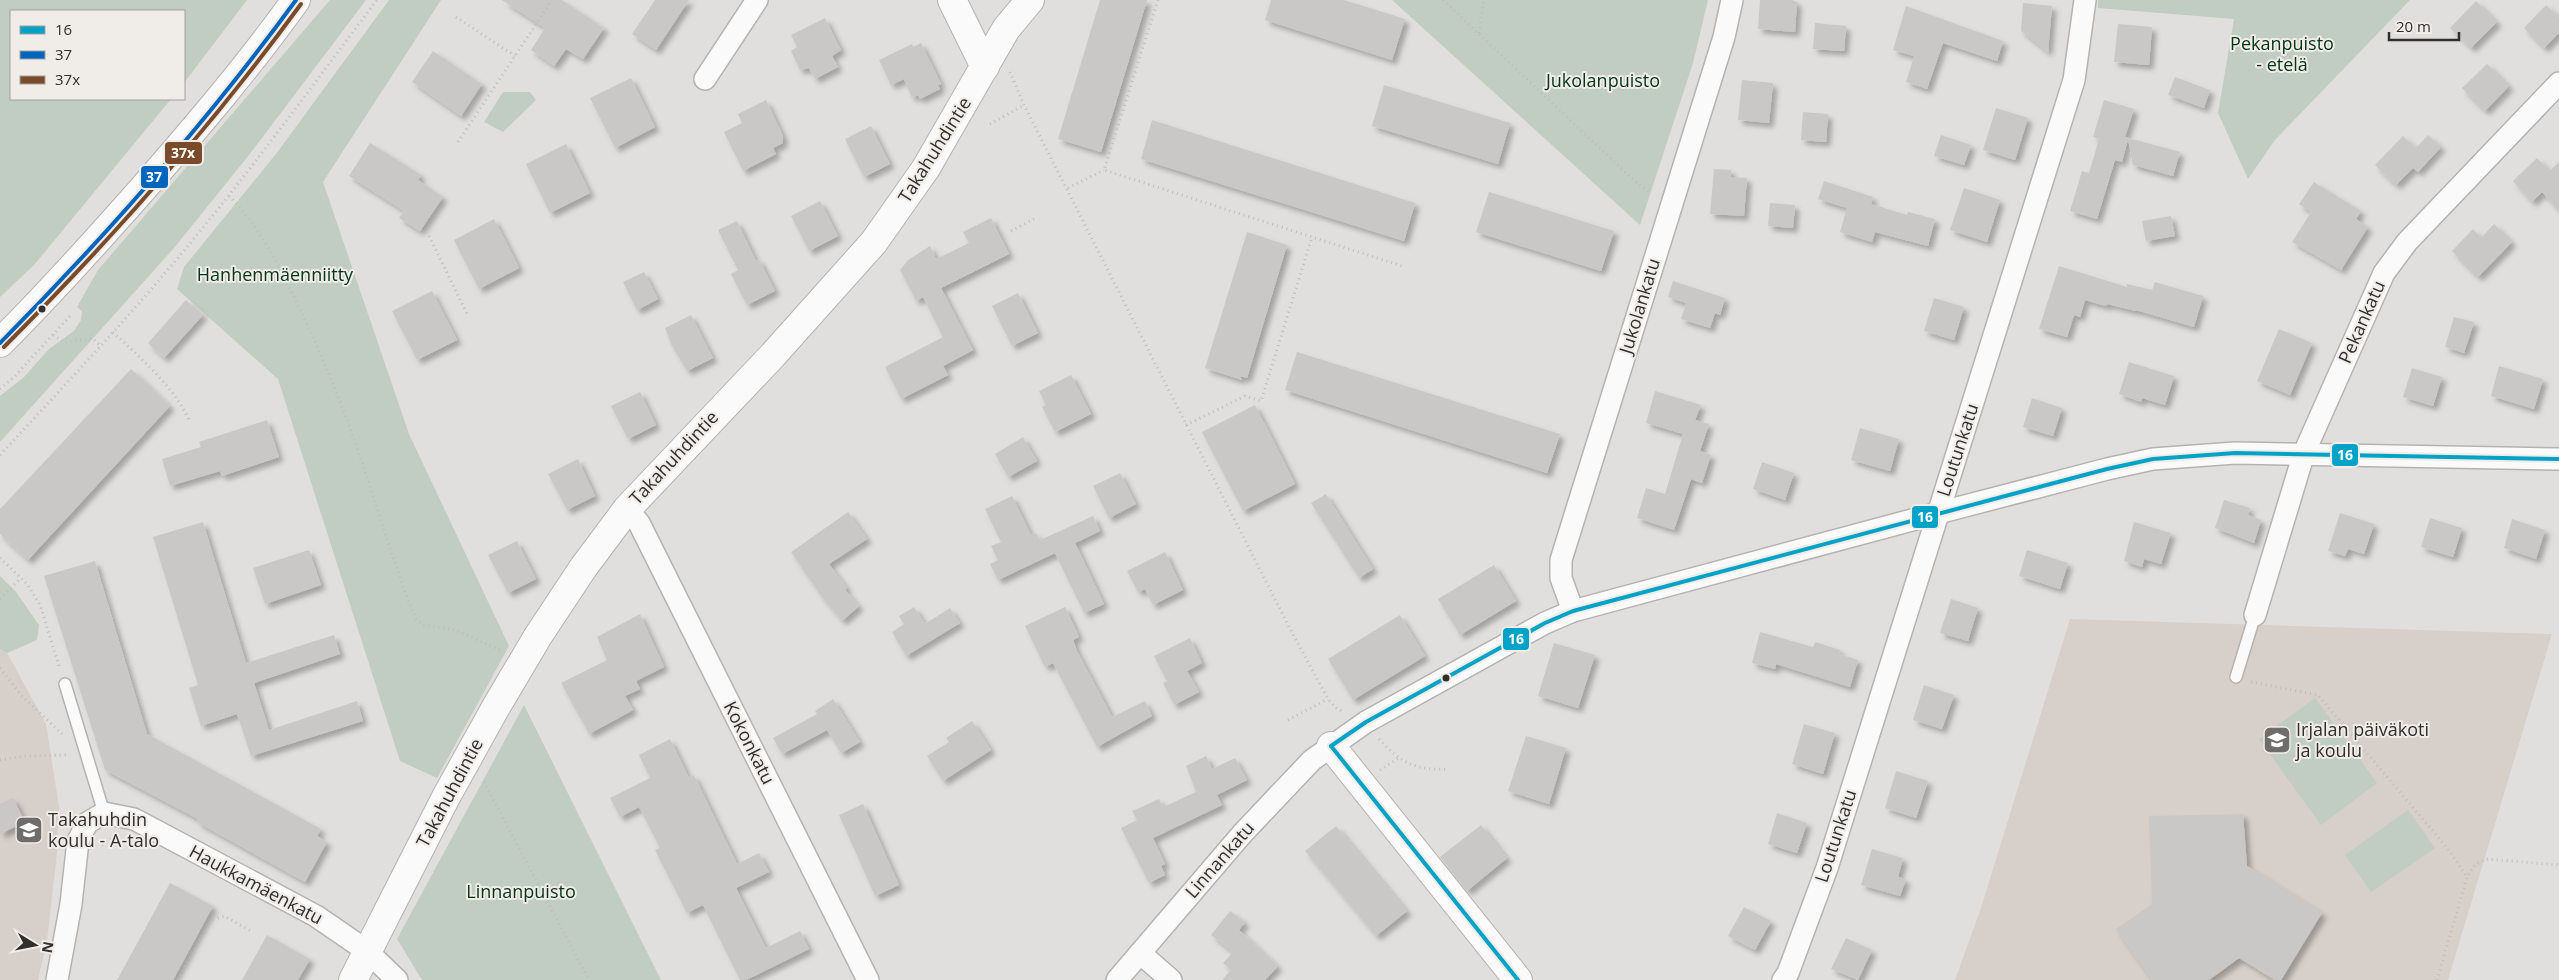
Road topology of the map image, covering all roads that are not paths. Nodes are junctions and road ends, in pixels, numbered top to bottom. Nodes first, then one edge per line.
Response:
1 (296, 0) edge
2 (757, 0) edge
3 (952, 0) edge
4 (1030, 0) edge
5 (1732, 0) edge
6 (2085, 0) edge
7 (997, 68) junction
8 (705, 79) dead end
9 (2559, 83) edge
10 (0, 343) edge
11 (2304, 453) junction
12 (2559, 459) edge
13 (627, 509) junction
14 (1938, 513) junction
15 (1573, 610) junction
16 (2256, 615) joint
17 (2236, 677) road end
18 (65, 684) road end
19 (1331, 746) junction
20 (104, 813) junction
21 (368, 951) junction
22 (1140, 953) junction
23 (57, 980) edge
24 (353, 980) edge
25 (397, 980) edge
26 (868, 980) edge
27 (1116, 980) edge
28 (1171, 980) edge
29 (1518, 980) edge
30 (1783, 980) edge

1 - 10 street
2 - 8 street
3 - 7 street
4 - 7 street, Takahuhdintie
5 - 15 street, Jukolankatu
6 - 14 street, Loutunkatu
7 - 13 street, Takahuhdintie
9 - 11 street, Pekankatu
11 - 12 street, Linnankatu
11 - 14 street, Linnankatu
11 - 16 street, Pekankatu
13 - 21 street, Takahuhdintie
13 - 26 street, Kokonkatu
14 - 15 street, Linnankatu
14 - 30 street, Loutunkatu
15 - 19 street, Linnankatu
16 - 17 lane
18 - 20 lane
19 - 22 street, Linnankatu
19 - 29 street
20 - 21 street, Haukkamäenkatu
20 - 23 street
21 - 24 street, Takahuhdintie
21 - 25 street, Haukkamäenkatu
22 - 27 street, Linnankatu
22 - 28 street

